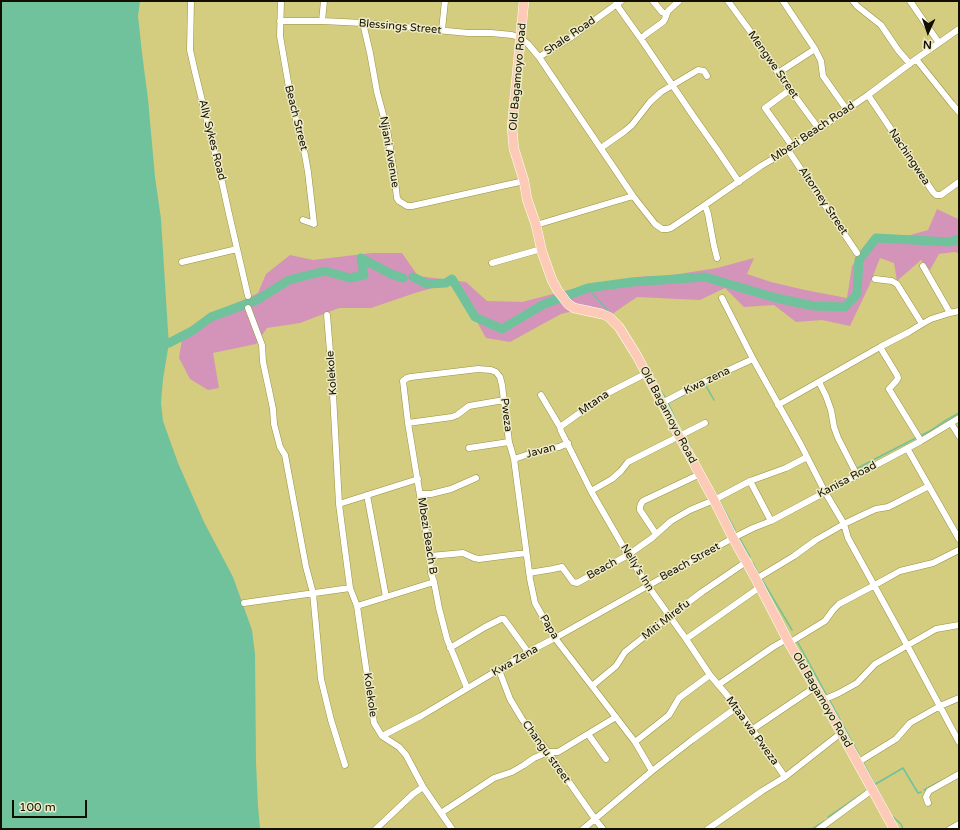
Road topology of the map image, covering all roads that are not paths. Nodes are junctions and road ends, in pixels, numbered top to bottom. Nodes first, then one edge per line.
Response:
1 (191, 1) edge
2 (281, 1) edge
3 (324, 1) edge
4 (445, 1) edge
5 (524, 1) edge
6 (653, 1) edge
7 (679, 1) edge
8 (728, 1) edge
9 (783, 1) edge
10 (853, 1) edge
11 (910, 1) edge
12 (619, 2) edge
13 (666, 14) junction
14 (280, 21) junction
15 (322, 21) junction
16 (363, 23) junction
17 (959, 29) edge
18 (442, 30) junction
19 (520, 38) junction
20 (641, 39) junction
21 (939, 43) junction
22 (814, 49) junction
23 (539, 57) junction
24 (916, 59) junction
25 (910, 64) junction
26 (778, 73) junction
27 (707, 76) dead end
28 (672, 85) junction
29 (790, 89) junction
30 (868, 96) junction
31 (847, 110) junction
32 (959, 112) edge
33 (819, 129) junction
34 (601, 148) junction
35 (790, 148) junction
36 (524, 181) junction
37 (738, 182) junction
38 (959, 182) edge
39 (633, 196) junction
40 (705, 206) junction
41 (303, 220) dead end
42 (536, 225) junction
43 (237, 249) junction
44 (541, 250) junction
45 (858, 253) dead end
46 (717, 258) dead end
47 (182, 262) dead end
48 (492, 262) dead end
49 (922, 266) dead end
50 (875, 279) dead end
51 (248, 296) dead end
52 (722, 298) dead end
53 (248, 308) dead end
54 (959, 311) edge
55 (950, 313) junction
56 (327, 315) dead end
57 (922, 324) junction
58 (880, 347) junction
59 (752, 359) junction
60 (646, 374) junction
61 (403, 381) joint
62 (819, 382) junction
63 (541, 394) dead end
64 (504, 400) junction
65 (662, 403) junction
66 (778, 405) junction
67 (959, 418) edge
68 (951, 422) junction
69 (408, 423) junction
70 (704, 423) dead end
71 (560, 427) junction
72 (679, 436) junction
73 (959, 436) edge
74 (921, 441) junction
75 (509, 442) junction
76 (568, 443) junction
77 (469, 448) dead end
78 (907, 448) junction
79 (807, 457) junction
80 (514, 459) junction
81 (700, 474) junction
82 (857, 475) junction
83 (476, 478) dead end
84 (418, 479) junction
85 (750, 481) junction
86 (929, 486) junction
87 (591, 491) junction
88 (825, 492) junction
89 (420, 494) junction
90 (367, 495) junction
91 (714, 500) junction
92 (339, 504) junction
93 (771, 521) junction
94 (844, 524) junction
95 (656, 534) junction
96 (733, 538) junction
97 (959, 539) edge
98 (959, 550) edge
99 (526, 553) junction
100 (628, 555) junction
101 (430, 556) junction
102 (746, 562) junction
103 (529, 572) junction
104 (434, 582) junction
105 (758, 583) junction
106 (648, 586) junction
107 (874, 586) junction
108 (350, 588) junction
109 (313, 593) junction
110 (386, 597) junction
111 (244, 603) dead end
112 (357, 606) junction
113 (670, 616) junction
114 (959, 624) edge
115 (555, 638) junction
116 (686, 639) junction
117 (788, 641) junction
118 (907, 645) junction
119 (450, 648) junction
120 (528, 652) junction
121 (499, 670) junction
122 (710, 675) junction
123 (718, 685) junction
124 (592, 686) junction
125 (815, 687) junction
126 (467, 688) junction
127 (959, 698) edge
128 (823, 700) junction
129 (940, 706) junction
130 (737, 707) junction
131 (616, 717) junction
132 (753, 729) junction
133 (841, 733) junction
134 (588, 734) junction
135 (382, 736) junction
136 (635, 742) junction
137 (959, 742) edge
138 (548, 752) junction
139 (606, 759) dead end
140 (857, 763) junction
141 (345, 765) dead end
142 (652, 771) junction
143 (959, 774) edge
144 (785, 777) junction
145 (423, 787) junction
146 (872, 790) junction
147 (928, 803) dead end
148 (441, 813) junction
149 (595, 819) junction
150 (959, 824) edge
151 (711, 828) edge
152 (376, 829) edge
153 (452, 829) edge
154 (583, 829) edge
155 (603, 829) edge
156 (819, 829) edge
157 (894, 829) edge
158 (950, 829) edge

1 - 43 street, Ally Sykes Road
2 - 14 street, Beach Street
3 - 15 street
4 - 18 street
5 - 19 main road, Old Bagamoyo Road
6 - 13 street
7 - 13 street
8 - 26 street, Mengwe Street
9 - 22 street
10 - 25 street
11 - 21 street
12 - 20 street
12 - 23 street, Shale Road
13 - 20 street
14 - 15 street, Blessings Street
14 - 41 street, Beach Street
15 - 16 street, Blessings Street
16 - 18 street, Blessings Street
16 - 36 street, Njiani Avenue
17 - 21 street, Mbezi Beach Road
18 - 19 street, Blessings Street
19 - 23 street
19 - 36 main road, Old Bagamoyo Road
20 - 28 street
21 - 24 street, Mbezi Beach Road
22 - 26 street
22 - 31 street
23 - 34 street
24 - 25 street, Mbezi Beach Road
24 - 32 street
25 - 30 street, Mbezi Beach Road
26 - 29 street, Mengwe Street
27 - 28 street
28 - 34 street
28 - 37 street
29 - 33 street, Mengwe Street
29 - 35 street, Altorney Street
30 - 31 street, Mbezi Beach Road
30 - 38 street, Nachingwea
31 - 33 street, Mbezi Beach Road
33 - 35 street, Mbezi Beach Road
34 - 39 street
35 - 37 street, Mbezi Beach Road
35 - 45 street, Altorney Street
36 - 42 main road, Old Bagamoyo Road
37 - 40 street, Mbezi Beach Road
39 - 40 street, Mbezi Beach Road
39 - 42 street
40 - 46 street
42 - 44 main road, Old Bagamoyo Road
43 - 47 street
43 - 51 street, Ally Sykes Road
44 - 48 street
44 - 60 main road, Old Bagamoyo Road
49 - 55 street
50 - 57 street
52 - 59 street
53 - 109 street
54 - 55 street
55 - 57 street
56 - 92 street, Kolekole
57 - 58 street
58 - 62 street
58 - 74 street
59 - 65 street, Kwa zena
59 - 66 street
60 - 65 main road, Old Bagamoyo Road
60 - 71 street, Mtana
61 - 64 street, Pweza
61 - 69 street, Mbezi Beach B
62 - 66 street
62 - 82 street
63 - 71 street
64 - 69 street
64 - 75 street, Pweza
65 - 72 main road, Old Bagamoyo Road
66 - 79 street
67 - 68 street, Kanisa Road
68 - 73 street
68 - 74 street, Kanisa Road
69 - 84 street, Mbezi Beach B
70 - 72 street
71 - 76 street
72 - 81 main road, Old Bagamoyo Road
72 - 87 street
74 - 78 street, Kanisa Road
75 - 77 street
75 - 80 street, Pweza
76 - 80 street, Javan
76 - 87 street, Nelly's Inn
78 - 82 street, Kanisa Road
78 - 86 street
79 - 85 street, Beach
79 - 88 street
80 - 99 street, Pweza
81 - 91 main road, Old Bagamoyo Road
81 - 95 street
82 - 88 street, Kanisa Road
83 - 89 street
84 - 89 street, Mbezi Beach B
84 - 90 street
85 - 91 street, Beach
85 - 93 street
86 - 94 street
86 - 97 street
87 - 100 street, Nelly's Inn
88 - 93 street, Kanisa Road
88 - 94 street
89 - 101 street, Mbezi Beach B
90 - 92 street
90 - 110 street
91 - 95 street, Beach
91 - 96 main road, Old Bagamoyo Road
92 - 108 street, Kolekole
93 - 96 street, Kanisa Road
94 - 105 street
94 - 107 street
95 - 100 street, Beach
96 - 102 main road, Old Bagamoyo Road
96 - 106 street, Beach Street
98 - 107 street
99 - 101 street
99 - 103 street, Papa
100 - 103 street, Beach
100 - 106 street, Nelly's Inn
101 - 104 street, Mbezi Beach B
102 - 105 main road, Old Bagamoyo Road
102 - 113 street, Miti Mirefu
103 - 115 street, Papa
104 - 110 street
104 - 119 street, Mbezi Beach B
105 - 116 street
105 - 117 main road, Old Bagamoyo Road
106 - 113 street, Nelly's Inn
106 - 115 street, Kwa Zena
107 - 117 street
107 - 118 street
108 - 109 street
108 - 112 street, Kolekole
109 - 111 street
109 - 141 street
110 - 112 street
112 - 135 street, Kolekole
113 - 116 street, Nelly's Inn
113 - 124 street, Miti Mirefu
114 - 118 street
115 - 120 street, Kwa Zena
115 - 124 street, Papa
116 - 122 street, Nelly's Inn
117 - 123 street
117 - 125 main road, Old Bagamoyo Road
118 - 128 street
118 - 129 street
119 - 120 street
119 - 126 street, Mbezi Beach B
120 - 121 street, Kwa Zena
121 - 126 street, Kwa Zena
121 - 138 street, Changu street
122 - 123 street, Nelly's Inn
122 - 136 street
123 - 130 street, Mtaa wa Pweza
124 - 131 street, Papa
125 - 128 main road, Old Bagamoyo Road
125 - 132 street
126 - 135 street, Kwa Zena
127 - 129 street
128 - 133 main road, Old Bagamoyo Road
129 - 137 street
129 - 140 street
130 - 132 street, Mtaa wa Pweza
130 - 142 street
131 - 134 street
131 - 136 street, Papa
132 - 144 street, Mtaa wa Pweza
133 - 140 main road, Old Bagamoyo Road
133 - 144 street
134 - 138 street
134 - 139 street
135 - 145 street, Kolekole
136 - 142 street, Papa
138 - 148 street
138 - 149 street, Changu street
140 - 146 main road, Old Bagamoyo Road
142 - 149 street
143 - 147 street
144 - 151 street
145 - 148 street, Kolekole
145 - 152 street
146 - 156 street
146 - 157 main road, Old Bagamoyo Road
148 - 153 street, Kolekole
149 - 154 street
149 - 155 street, Changu street
150 - 158 street

